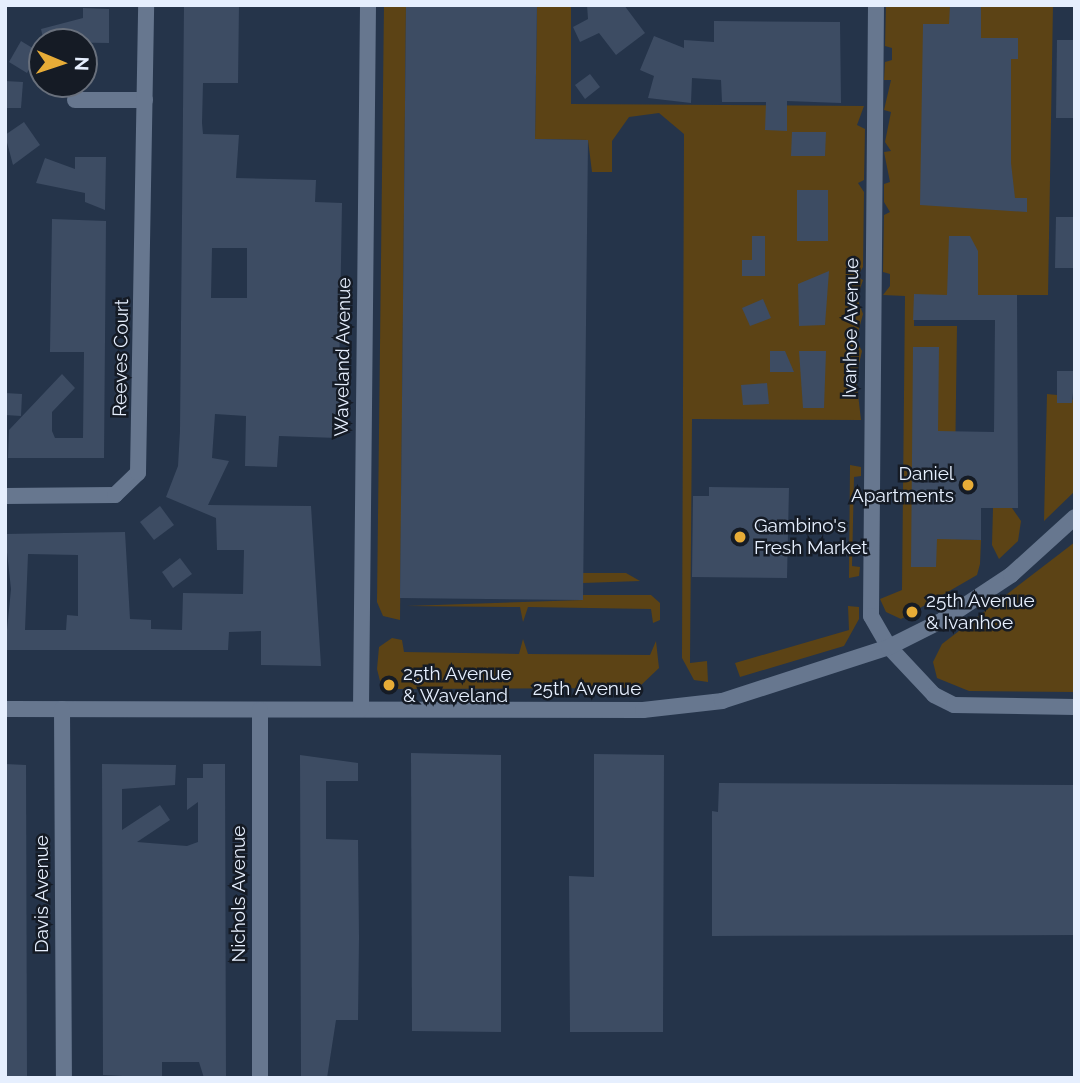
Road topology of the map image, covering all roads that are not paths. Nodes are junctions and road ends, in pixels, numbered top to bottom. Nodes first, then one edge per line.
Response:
1 (146, 5) edge
2 (368, 5) edge
3 (876, 5) edge
4 (75, 100) dead end
5 (145, 100) junction
6 (5, 496) edge
7 (1075, 517) edge
8 (889, 647) junction
9 (1075, 707) edge
10 (5, 709) edge
11 (62, 709) junction
12 (361, 709) junction
13 (260, 710) junction
14 (64, 1078) edge
15 (260, 1078) edge

1 - 5 street, Reeves Court
2 - 12 street, Waveland Avenue
3 - 8 street, Ivanhoe Avenue
4 - 5 street
5 - 6 street, Reeves Court
7 - 8 street, 25th Avenue
8 - 9 street, Ivanhoe Avenue
8 - 12 street, 25th Avenue
10 - 11 street, 25th Avenue
11 - 13 street, 25th Avenue
11 - 14 street, Davis Avenue
12 - 13 street, 25th Avenue
13 - 15 street, Nichols Avenue

